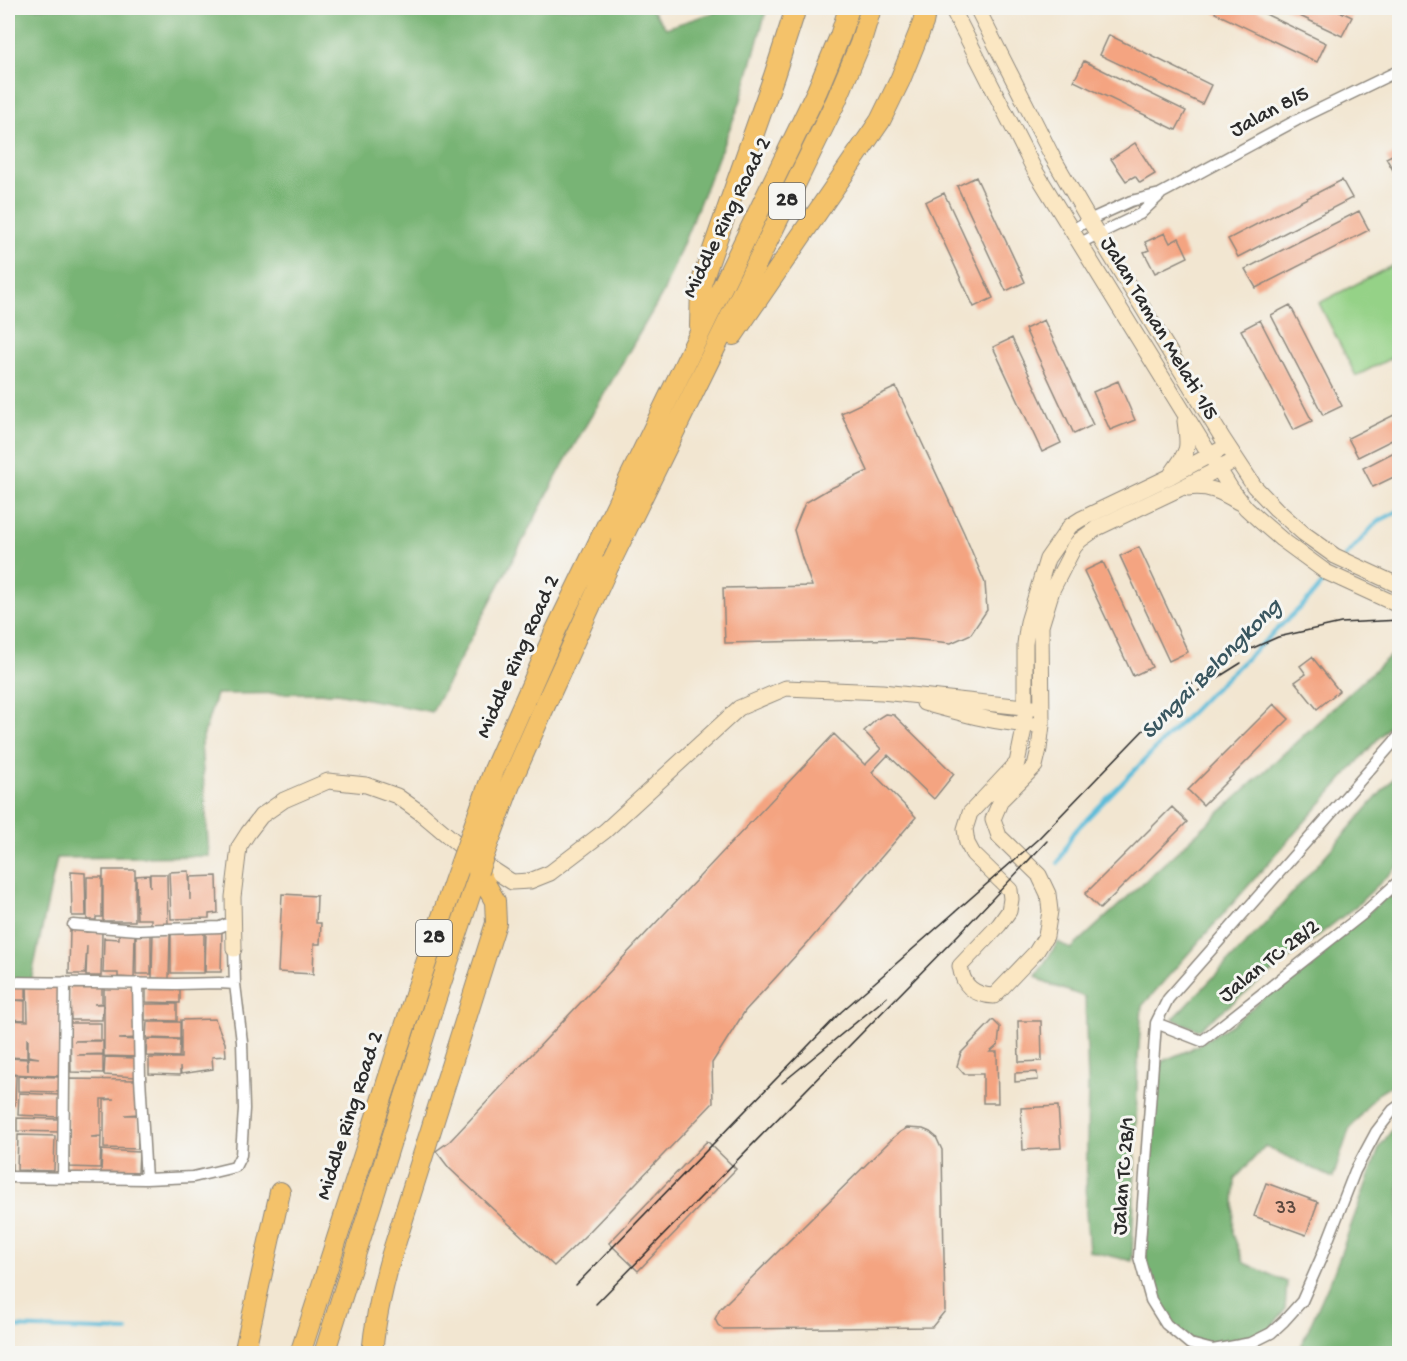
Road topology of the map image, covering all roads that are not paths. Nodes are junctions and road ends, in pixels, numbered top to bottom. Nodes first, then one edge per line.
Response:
1 (796, 8) edge
2 (849, 8) edge
3 (871, 8) edge
4 (926, 8) edge
5 (952, 8) edge
6 (977, 8) edge
7 (1400, 70) edge
8 (1160, 194) junction
9 (1089, 220) junction
10 (1097, 234) junction
11 (1076, 236) junction
12 (699, 332) junction
13 (694, 392) junction
14 (1184, 413) junction
15 (1227, 446) junction
16 (1209, 456) junction
17 (1236, 460) junction
18 (1218, 470) junction
19 (1175, 482) junction
20 (1246, 508) junction
21 (1400, 586) edge
22 (1400, 606) edge
23 (882, 692) junction
24 (1025, 707) junction
25 (1042, 709) junction
26 (1025, 724) junction
27 (1042, 725) junction
28 (1400, 735) edge
29 (478, 871) junction
30 (1400, 880) edge
31 (234, 921) junction
32 (74, 925) dead end
33 (234, 949) joint
34 (8, 982) edge
35 (65, 982) junction
36 (138, 983) junction
37 (235, 984) junction
38 (1156, 1023) junction
39 (1400, 1105) edge
40 (8, 1177) edge
41 (63, 1178) junction
42 (146, 1179) junction
43 (280, 1192) dead end
44 (244, 1353) edge
45 (300, 1353) edge
46 (324, 1353) edge
47 (372, 1353) edge

1 - 12 highway
2 - 12 highway, Middle Ring Road 2 / 28
3 - 13 highway, Middle Ring Road 2 / 28
4 - 13 highway
5 - 11 street, Jalan Taman Melati 1/5
6 - 9 street, Jalan Taman Melati 1/5
7 - 8 street, Jalan 8/5
8 - 9 street, Jalan 8/5
8 - 10 street, Jalan 8/5
9 - 10 street, Jalan Taman Melati 1/5
9 - 11 street, Jalan 8/5
10 - 11 street, Jalan 8/5
10 - 15 street, Jalan Taman Melati 1/5
11 - 14 street, Jalan Taman Melati 1/5
12 - 45 highway, Middle Ring Road 2 / 28, bridge
13 - 29 highway, Middle Ring Road 2 / 28, bridge
14 - 16 street, Jalan Taman Melati 1/5
14 - 19 street
15 - 16 street
15 - 17 street, Jalan Taman Melati 1/5
16 - 18 street, Jalan Taman Melati 1/5
16 - 19 street
17 - 18 street
17 - 21 street, Jalan Taman Melati 1/5
18 - 19 street
18 - 20 street, Jalan Taman Melati 1/5
19 - 20 street
19 - 24 street
19 - 25 street
20 - 22 street, Jalan Taman Melati 1/5
23 - 24 street
23 - 26 street
23 - 31 street
24 - 25 street
24 - 26 street
25 - 27 street
26 - 27 street
26 - 27 street
28 - 38 street, Jalan TC 2B/1
29 - 46 highway, Middle Ring Road 2 / 28
29 - 47 highway
30 - 38 street, Jalan TC 2B/2
31 - 32 street
31 - 33 street
33 - 37 street
34 - 35 street
35 - 36 street
35 - 41 street
36 - 37 street
36 - 42 street
37 - 42 street
38 - 39 street, Jalan TC 2B/1
40 - 41 street
41 - 42 street
43 - 44 highway

